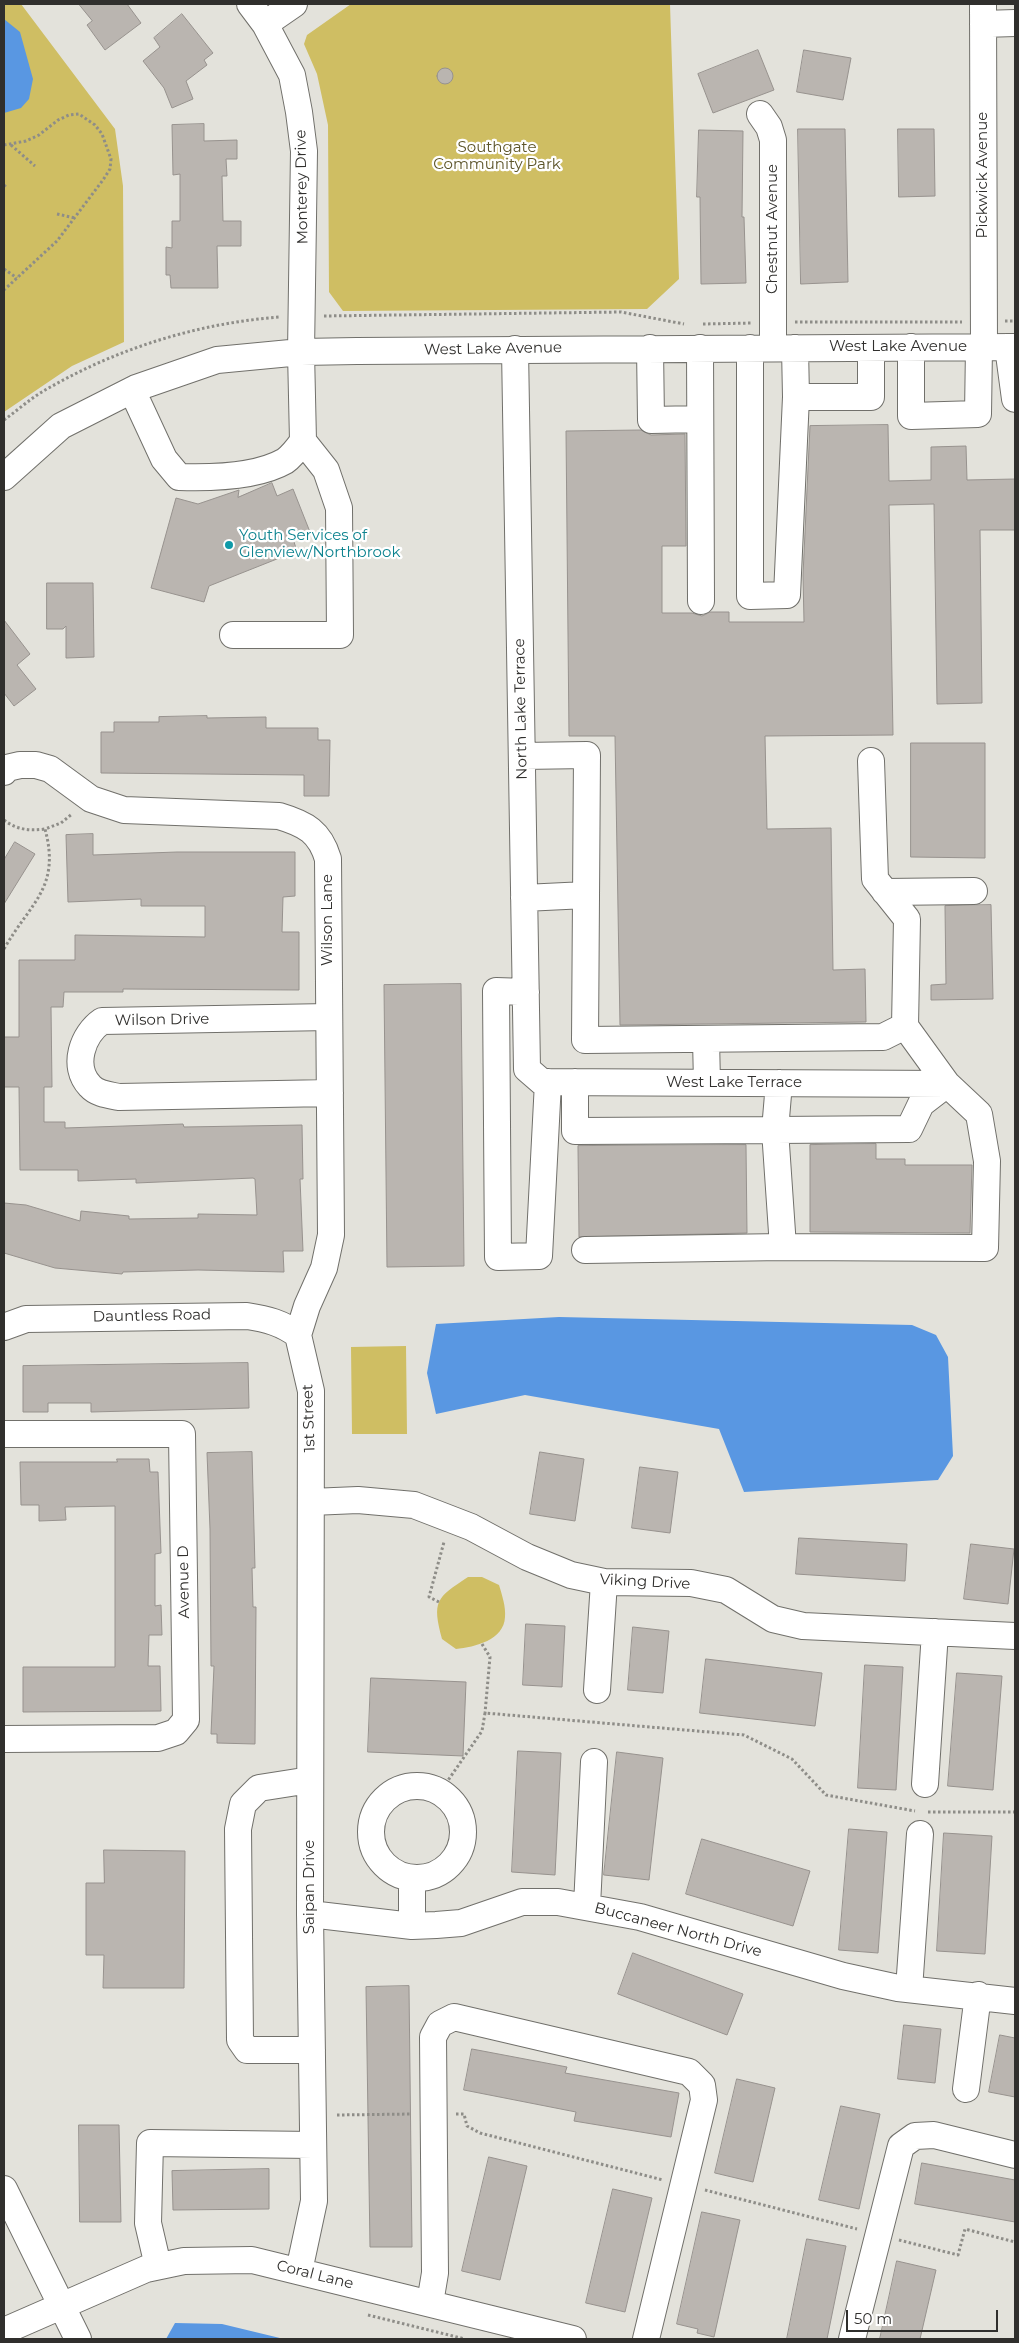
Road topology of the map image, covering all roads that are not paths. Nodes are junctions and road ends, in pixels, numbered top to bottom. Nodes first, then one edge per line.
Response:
1 (294, 4) edge
2 (258, 14) edge
3 (983, 14) edge
4 (1015, 23) edge
5 (760, 114) dead end
6 (994, 342) edge
7 (911, 347) junction
8 (650, 348) junction
9 (700, 348) junction
10 (773, 348) junction
11 (871, 348) junction
12 (515, 349) junction
13 (301, 352) junction
14 (132, 390) junction
15 (796, 397) junction
16 (1015, 399) edge
17 (700, 420) junction
18 (303, 441) junction
19 (4, 477) edge
20 (701, 600) dead end
21 (233, 635) dead end
22 (522, 756) junction
23 (871, 761) dead end
24 (4, 772) edge
25 (974, 891) dead end
26 (885, 892) junction
27 (586, 895) junction
28 (524, 898) junction
29 (526, 992) junction
30 (329, 1018) junction
31 (905, 1026) junction
32 (706, 1039) junction
33 (537, 1076) junction
34 (576, 1082) junction
35 (707, 1083) junction
36 (779, 1083) junction
37 (947, 1084) junction
38 (330, 1092) junction
39 (775, 1130) junction
40 (783, 1247) junction
41 (585, 1250) dead end
42 (4, 1327) edge
43 (298, 1335) junction
44 (4, 1434) edge
45 (311, 1502) junction
46 (604, 1582) junction
47 (934, 1632) junction
48 (1015, 1636) edge
49 (597, 1690) dead end
50 (4, 1739) edge
51 (594, 1762) dead end
52 (310, 1780) junction
53 (924, 1784) dead end
54 (920, 1834) dead end
55 (412, 1878) junction
56 (587, 1906) junction
57 (310, 1914) junction
58 (412, 1926) junction
59 (909, 1989) junction
60 (978, 1996) junction
61 (1015, 2001) edge
62 (312, 2050) junction
63 (966, 2090) dead end
64 (313, 2145) junction
65 (1015, 2155) edge
66 (4, 2188) edge
67 (158, 2266) junction
68 (299, 2271) junction
69 (430, 2303) junction
70 (60, 2305) junction
71 (4, 2332) edge
72 (78, 2339) edge
73 (573, 2339) edge
74 (646, 2339) edge
75 (852, 2339) edge

1 - 2 street
2 - 13 street, Monterey Drive
3 - 4 street
3 - 6 street, Pickwick Avenue
5 - 10 street, Chestnut Avenue
6 - 7 street, West Lake Avenue
6 - 7 street
6 - 16 street
7 - 11 street, West Lake Avenue
8 - 9 street, West Lake Avenue
8 - 12 street, West Lake Avenue
8 - 17 street
9 - 10 street, West Lake Avenue
9 - 17 street
10 - 11 street, West Lake Avenue
10 - 15 street
10 - 15 street
11 - 15 street
12 - 13 street, West Lake Avenue
12 - 22 street, North Lake Terrace
13 - 14 street, West Lake Avenue
13 - 18 street, Monterey Drive
14 - 18 street
14 - 19 street, West Lake Avenue
17 - 20 street
18 - 21 street
22 - 27 street
22 - 28 street, North Lake Terrace
23 - 26 street
24 - 30 street, Wilson Lane
25 - 26 street
26 - 31 street
27 - 28 street
27 - 32 street
28 - 29 street, North Lake Terrace
29 - 33 street, North Lake Terrace
29 - 33 street, North Lake Terrace
30 - 38 street, Wilson Lane
30 - 38 street, Wilson Drive
31 - 32 street
31 - 37 street
32 - 35 street
33 - 34 street, West Lake Terrace
34 - 35 street, West Lake Terrace
34 - 39 street
35 - 36 street, West Lake Terrace
36 - 37 street, West Lake Terrace
36 - 39 street
37 - 39 street
37 - 40 street
38 - 43 street, Wilson Lane
39 - 40 street
40 - 41 street
42 - 43 street, Dauntless Road
43 - 45 street, 1st Street
44 - 50 street, Avenue D
45 - 46 street, Viking Drive
45 - 52 street, Saipan Drive
46 - 47 street, Viking Drive
46 - 49 street
47 - 48 street, Viking Drive
47 - 53 street
51 - 56 street
52 - 57 street, Saipan Drive
52 - 62 street
54 - 59 street
55 - 55 street
55 - 58 street
56 - 58 street, Buccaneer North Drive
56 - 59 street, Buccaneer North Drive
57 - 58 street, Buccaneer North Drive
57 - 62 street, Saipan Drive
59 - 60 street, Buccaneer North Drive
60 - 61 street, Buccaneer North Drive
60 - 63 street
62 - 64 street, Saipan Drive
64 - 67 street
64 - 68 street, Saipan Drive
65 - 75 street
66 - 70 street
67 - 68 street, Coral Lane
67 - 70 street, Coral Lane
68 - 69 street, Coral Lane
69 - 73 street, Coral Lane
69 - 74 street
70 - 71 street, Coral Lane
70 - 72 street

